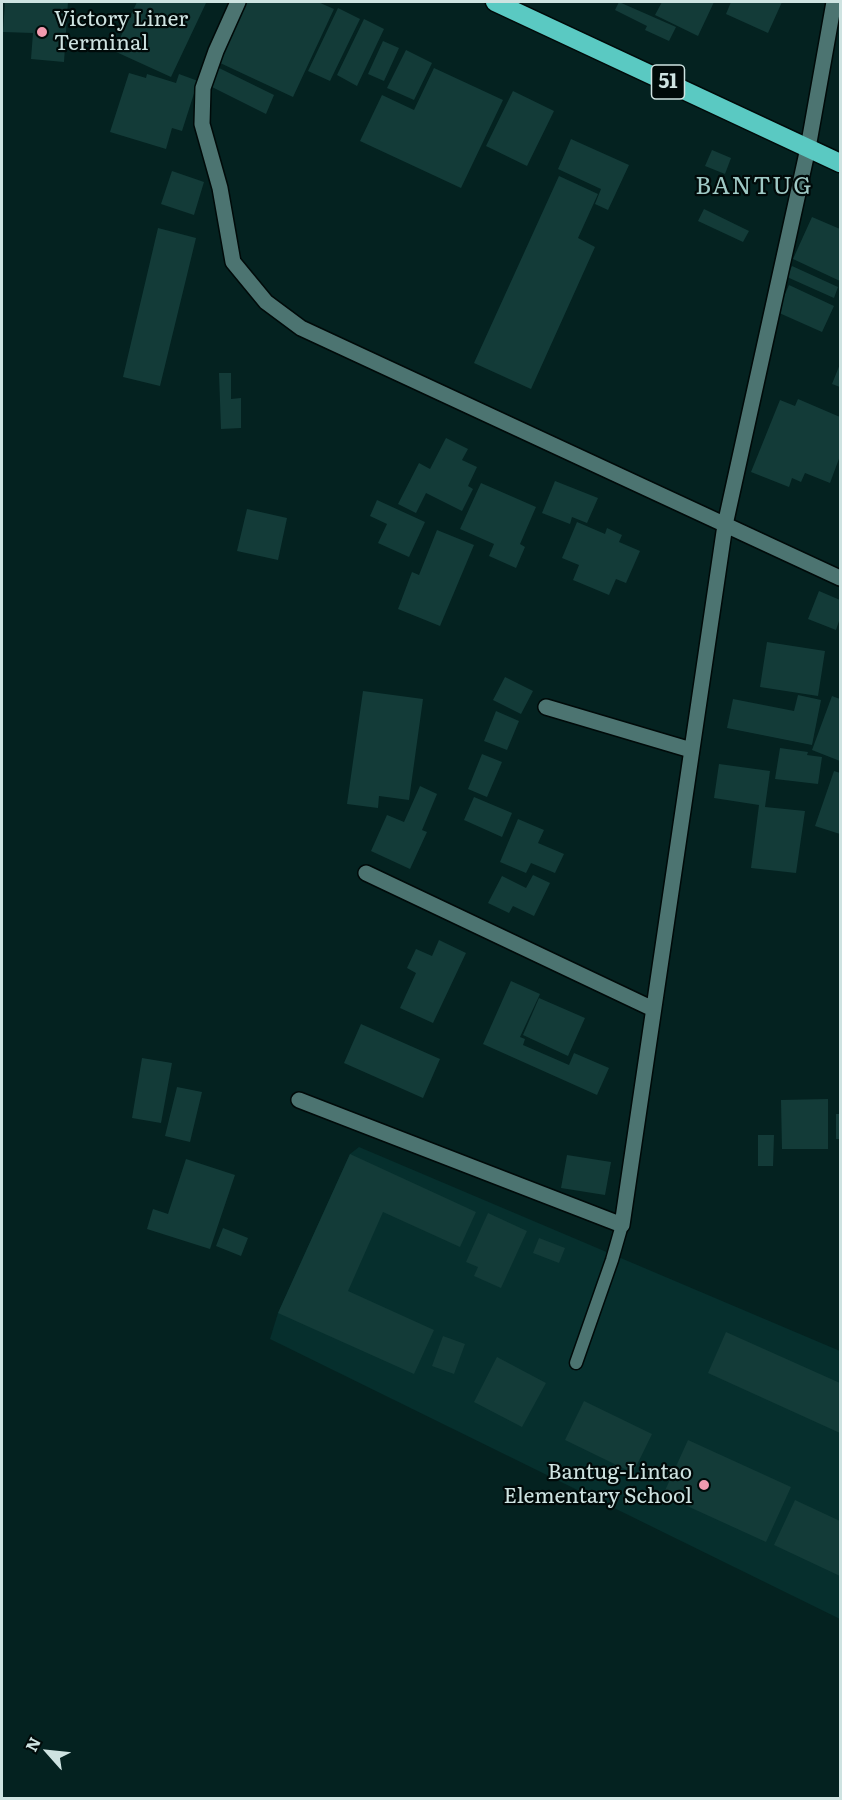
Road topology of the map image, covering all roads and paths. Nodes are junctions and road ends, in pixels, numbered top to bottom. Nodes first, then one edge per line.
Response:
1 (238, 2) edge
2 (495, 2) edge
3 (834, 2) edge
4 (808, 148) junction
5 (840, 163) edge
6 (725, 525) junction
7 (840, 578) edge
8 (546, 707) dead end
9 (692, 750) junction
10 (366, 873) dead end
11 (653, 1009) junction
12 (299, 1101) dead end
13 (622, 1225) junction
14 (576, 1363) dead end

1 - 6 street
2 - 4 highway, 51
3 - 4 street
4 - 5 highway, 51
4 - 6 street
6 - 7 street
6 - 9 street
8 - 9 street
9 - 11 street
10 - 11 street
11 - 13 street
12 - 13 street
13 - 14 lane

